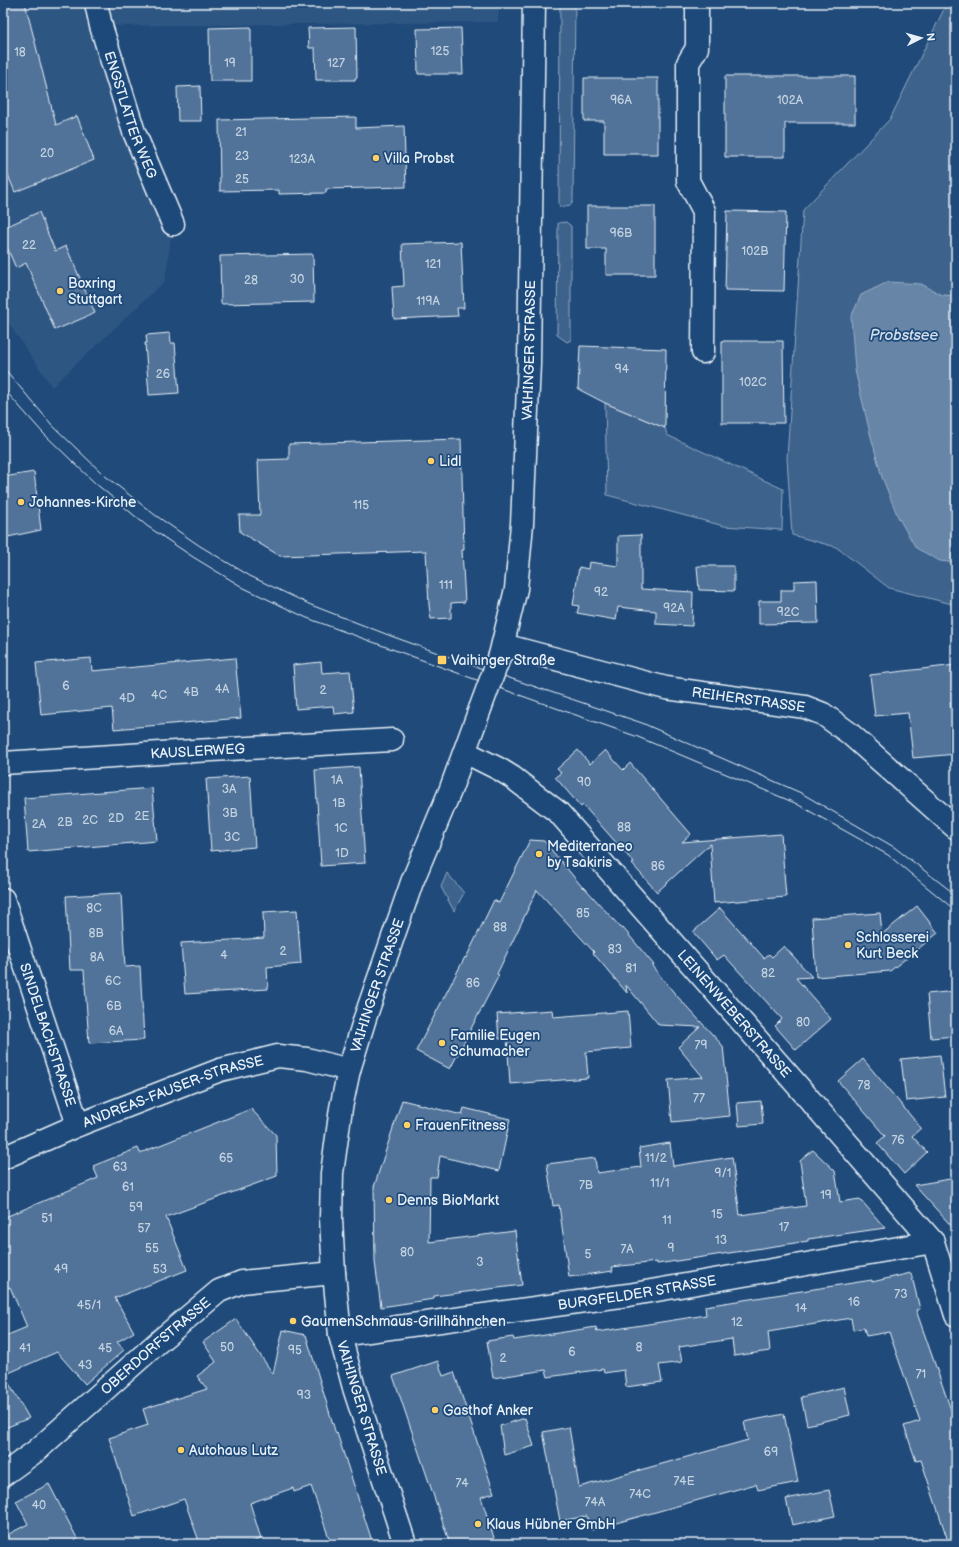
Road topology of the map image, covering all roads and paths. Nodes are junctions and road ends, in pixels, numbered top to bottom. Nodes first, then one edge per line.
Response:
1 (96, 3) edge
2 (534, 3) edge
3 (696, 3) edge
4 (173, 224) dead end
5 (703, 352) dead end
6 (501, 650) junction
7 (392, 740) dead end
8 (465, 752) junction
9 (3, 763) edge
10 (956, 828) edge
11 (3, 900) edge
12 (349, 1070) junction
13 (78, 1125) junction
14 (3, 1158) edge
15 (933, 1242) junction
16 (334, 1273) junction
17 (956, 1315) edge
18 (340, 1335) junction
19 (3, 1475) edge
20 (405, 1544) edge

1 - 4 street, ENGSTLATTER WEG
2 - 6 street, VAIHINGER STRASSE
3 - 5 street
6 - 8 street, VAIHINGER STRASSE, bridge
6 - 10 street, REIHERSTRASSE
7 - 9 street, KAUSLERWEG
8 - 12 street, VAIHINGER STRASSE
8 - 15 street, LEINENWEBERSTRASSE
11 - 13 street, SINDELBACHSTRASSE
12 - 13 street, ANDREAS-FAUSER-STRASSE
12 - 16 street, VAIHINGER STRASSE
13 - 14 street, ANDREAS-FAUSER-STRASSE
15 - 17 street, LEINENWEBERSTRASSE
15 - 18 street, BURGFELDER STRASSE
16 - 18 street, VAIHINGER STRASSE
16 - 19 street, OBERDORFSTRASSE
18 - 20 street, VAIHINGER STRASSE

